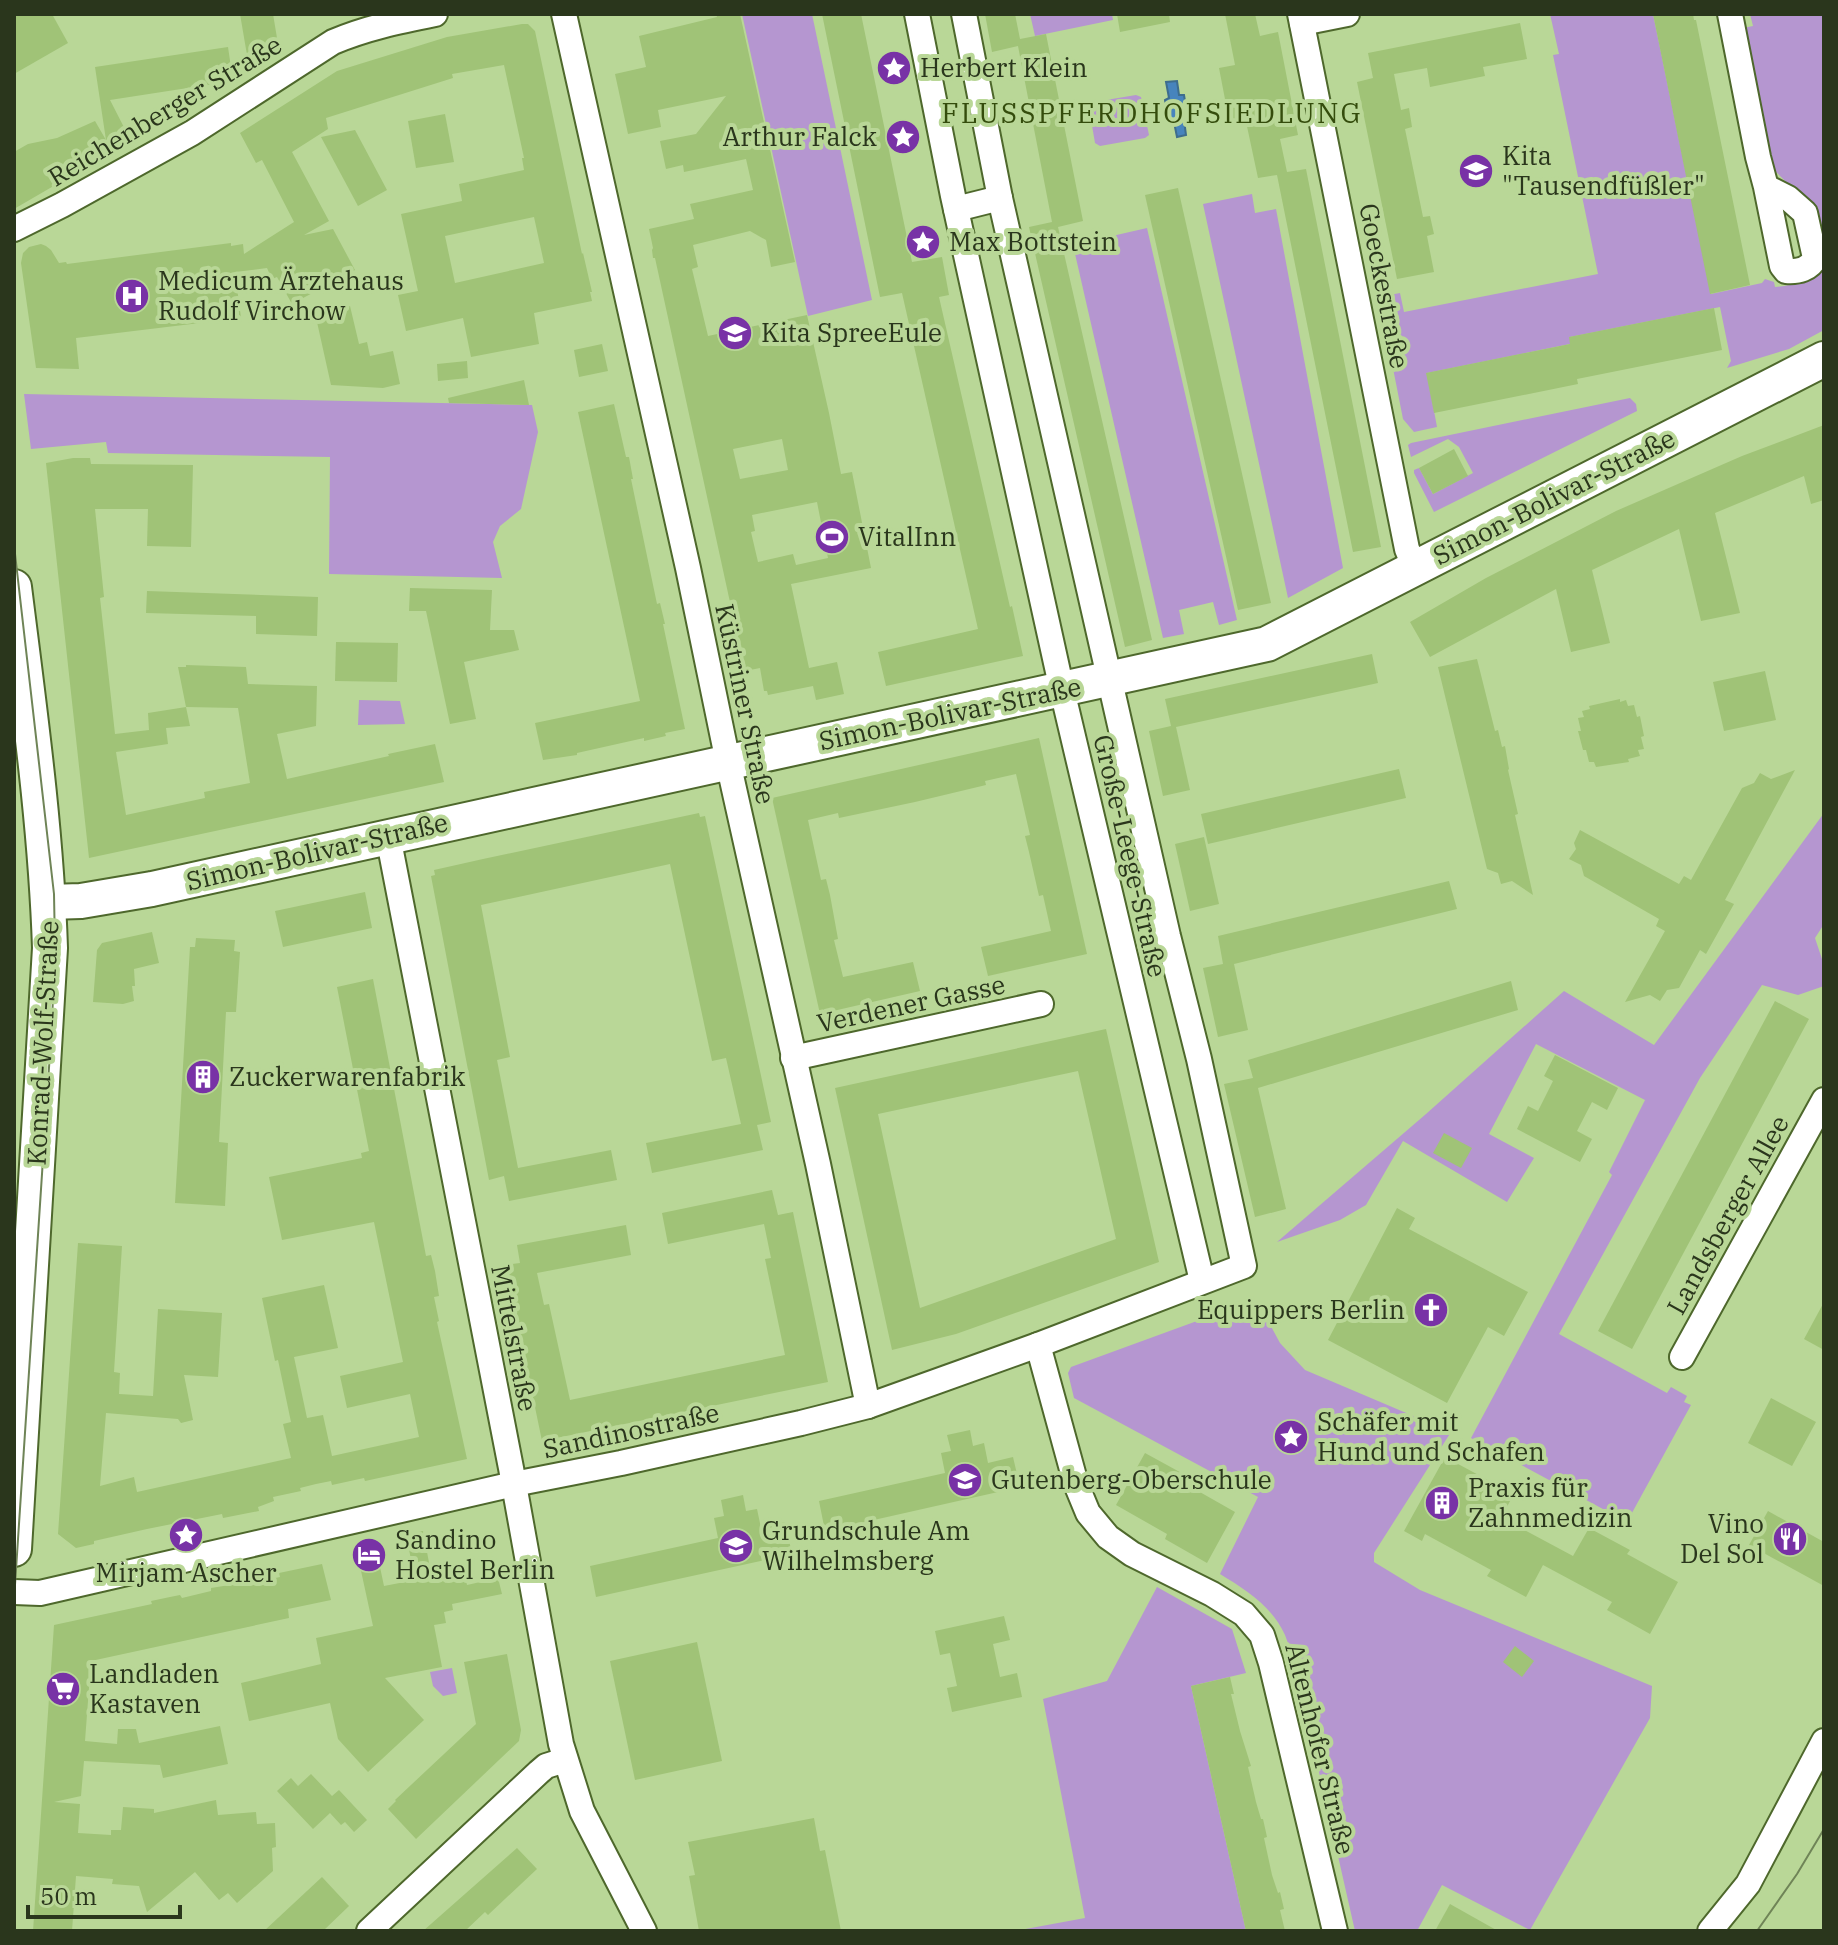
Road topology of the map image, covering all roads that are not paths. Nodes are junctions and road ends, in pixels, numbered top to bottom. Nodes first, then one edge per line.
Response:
1 (435, 14) edge
2 (564, 14) edge
3 (917, 14) edge
4 (964, 14) edge
5 (1347, 14) edge
6 (1730, 14) edge
7 (1301, 18) edge
8 (1766, 187) dead end
9 (1000, 198) junction
10 (956, 209) junction
11 (14, 229) edge
12 (1810, 365) edge
13 (1415, 568) junction
14 (14, 587) edge
15 (1110, 680) junction
16 (1062, 690) junction
17 (728, 762) junction
18 (388, 836) junction
19 (49, 902) junction
20 (1041, 1004) dead end
21 (793, 1058) junction
22 (1824, 1100) edge
23 (1244, 1266) joint
24 (1202, 1281) junction
25 (1038, 1345) junction
26 (1682, 1357) dead end
27 (868, 1406) junction
28 (514, 1484) junction
29 (14, 1549) edge
30 (14, 1592) edge
31 (1824, 1741) edge
32 (565, 1760) junction
33 (369, 1931) edge
34 (644, 1931) edge
35 (1335, 1931) edge
36 (1710, 1931) edge

1 - 11 street, Reichenberger Straße
2 - 17 street, Küstriner Straße
3 - 10 street, Große-Leege-Straße
4 - 9 street, Große-Leege-Straße
5 - 7 street
6 - 8 street
7 - 13 street, Goeckestraße
9 - 10 street
9 - 15 street, Große-Leege-Straße
10 - 16 street, Große-Leege-Straße
12 - 13 street, Simon-Bolivar-Straße
13 - 15 street, Simon-Bolivar-Straße
14 - 19 street, Konrad-Wolf-Straße
15 - 16 street, Simon-Bolivar-Straße
15 - 23 street, Große-Leege-Straße
16 - 17 street, Simon-Bolivar-Straße
16 - 24 street, Große-Leege-Straße
17 - 18 street, Simon-Bolivar-Straße
17 - 21 street, Küstriner Straße
18 - 19 street, Simon-Bolivar-Straße
18 - 28 street, Mittelstraße
19 - 29 street, Konrad-Wolf-Straße
20 - 21 street, Verdener Gasse
21 - 27 street, Küstriner Straße
22 - 26 street, Landsberger Allee
23 - 24 street, Sandinostraße
24 - 25 street, Sandinostraße
25 - 27 street, Sandinostraße
25 - 35 street, Altenhofer Straße
27 - 28 street, Sandinostraße
28 - 30 street, Sandinostraße
28 - 32 street, Mittelstraße
31 - 36 street
32 - 33 street
32 - 34 street, Mittelstraße

